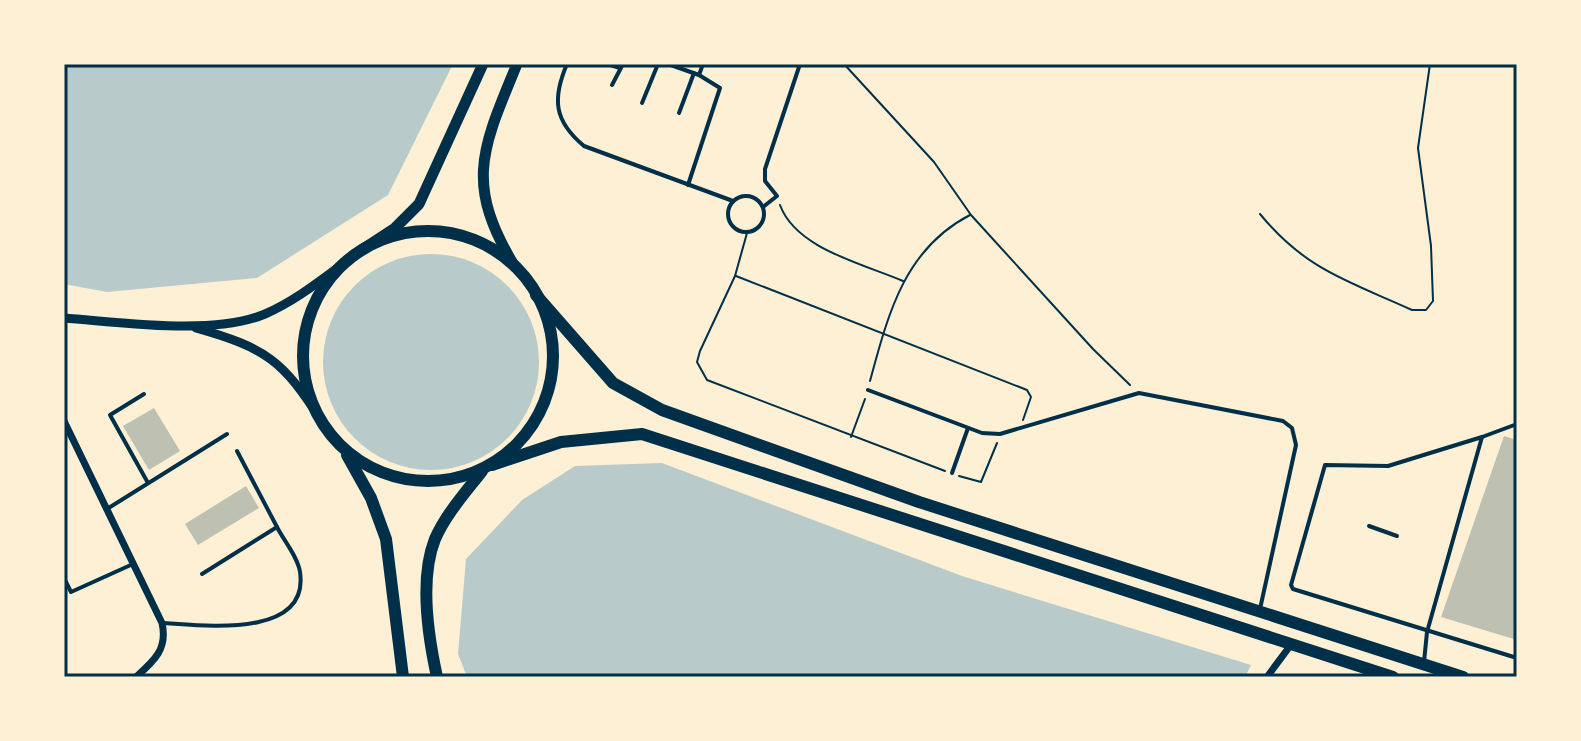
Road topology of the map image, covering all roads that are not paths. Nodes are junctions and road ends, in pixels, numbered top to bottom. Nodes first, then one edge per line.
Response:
1 (483, 64) edge
2 (517, 64) edge
3 (567, 64) edge
4 (607, 64) edge
5 (658, 64) edge
6 (668, 64) edge
7 (703, 64) edge
8 (798, 65) edge
9 (622, 66) edge
10 (697, 74) junction
11 (612, 85) dead end
12 (642, 103) dead end
13 (679, 113) dead end
14 (688, 185) junction
15 (733, 201) junction
16 (763, 207) junction
17 (363, 249) junction
18 (347, 261) junction
19 (515, 267) junction
20 (536, 295) junction
21 (64, 318) edge
22 (189, 325) junction
23 (868, 390) road end
24 (144, 394) dead end
25 (64, 421) edge
26 (322, 422) junction
27 (1517, 424) edge
28 (968, 428) junction
29 (227, 434) dead end
30 (1482, 437) junction
31 (341, 446) junction
32 (237, 451) dead end
33 (488, 467) junction
34 (952, 473) road end
35 (148, 483) junction
36 (107, 509) junction
37 (1369, 526) dead end
38 (277, 527) junction
39 (1397, 536) dead end
40 (133, 564) junction
41 (202, 574) dead end
42 (64, 578) edge
43 (1259, 613) junction
44 (162, 623) junction
45 (1427, 632) junction
46 (1290, 646) junction
47 (1517, 658) edge
48 (1423, 665) junction
49 (136, 677) edge
50 (403, 677) edge
51 (437, 677) edge
52 (1267, 677) edge
53 (1393, 677) edge
54 (1463, 677) edge

1 - 17 main road
2 - 19 main road
3 - 14 lane
4 - 9 lane
5 - 12 lane
6 - 10 lane
7 - 10 lane
8 - 16 lane
9 - 11 lane
10 - 13 lane
10 - 14 lane
14 - 15 lane
15 - 16 lane
15 - 16 lane
17 - 18 highway
17 - 19 highway
18 - 22 street
18 - 26 highway
19 - 20 highway
20 - 33 highway
20 - 43 highway
21 - 22 street
22 - 26 street
23 - 28 lane
24 - 35 lane
25 - 36 street
26 - 31 highway
27 - 30 lane
28 - 34 lane
28 - 43 lane
29 - 35 lane
30 - 45 lane
30 - 45 lane
31 - 33 highway
31 - 50 highway
32 - 38 lane
33 - 46 highway
33 - 51 highway
35 - 36 lane
36 - 40 street
37 - 39 lane
38 - 41 lane
38 - 44 lane
40 - 42 lane
40 - 44 street
43 - 48 highway
44 - 49 street
45 - 47 lane
45 - 48 lane
46 - 52 street
46 - 53 highway
48 - 54 highway

